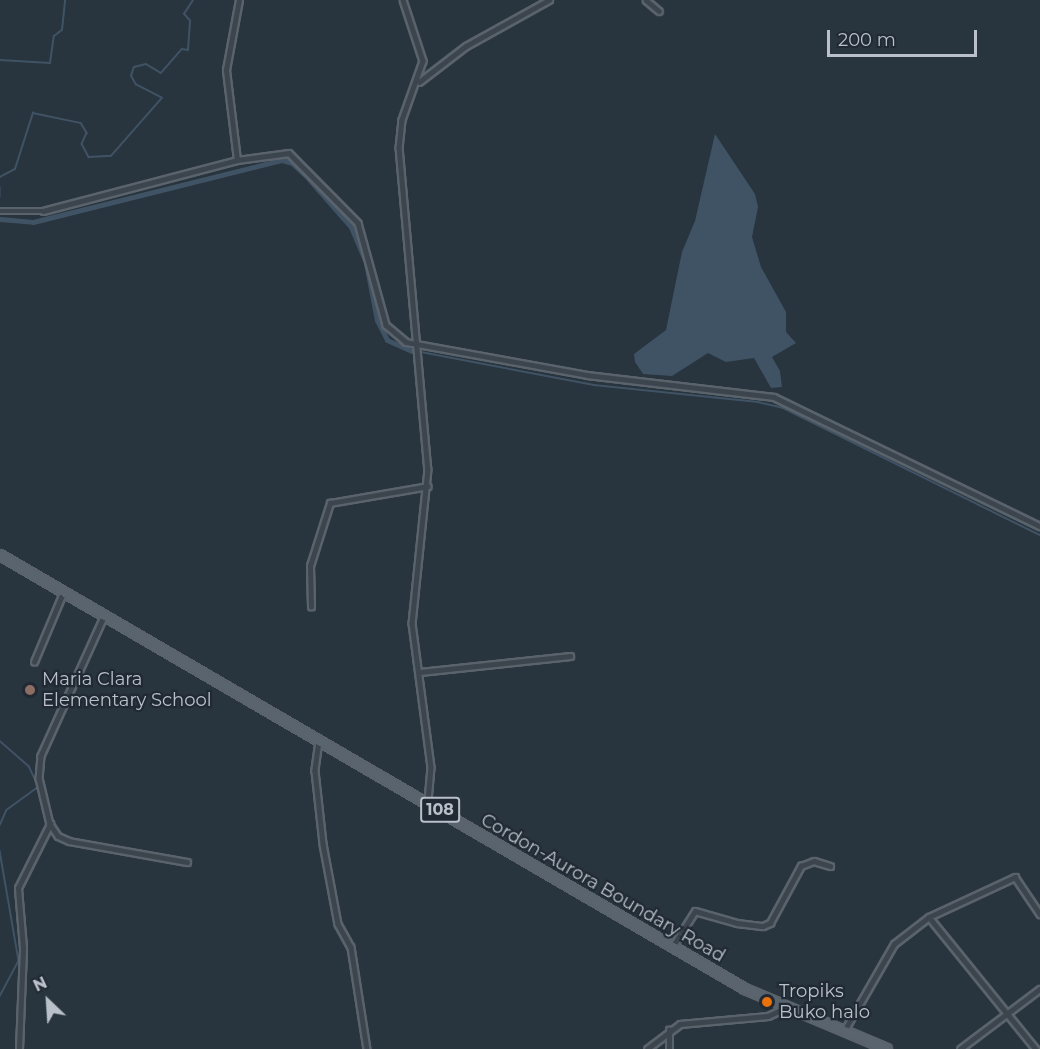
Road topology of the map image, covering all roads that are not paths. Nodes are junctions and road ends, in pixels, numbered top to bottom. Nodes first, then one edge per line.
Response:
1 (239, 0) edge
2 (403, 0) edge
3 (549, 0) edge
4 (646, 0) edge
5 (659, 11) dead end
6 (417, 84) junction
7 (237, 160) junction
8 (0, 211) edge
9 (416, 345) junction
10 (428, 486) junction
11 (1040, 526) edge
12 (0, 555) edge
13 (63, 593) junction
14 (311, 607) dead end
15 (104, 617) junction
16 (570, 656) dead end
17 (34, 662) dead end
18 (420, 672) junction
19 (319, 741) junction
20 (428, 803) junction
21 (50, 824) junction
22 (187, 862) dead end
23 (830, 866) dead end
24 (1040, 914) edge
25 (929, 916) junction
26 (673, 946) junction
27 (1040, 989) edge
28 (785, 1008) junction
29 (1005, 1013) junction
30 (669, 1030) junction
31 (844, 1031) junction
32 (19, 1049) edge
33 (367, 1049) edge
34 (647, 1049) edge
35 (669, 1049) edge
36 (887, 1049) edge
37 (960, 1049) edge
38 (1036, 1049) edge

1 - 7 street
2 - 6 street
3 - 6 street
4 - 5 street
6 - 9 street
7 - 8 street
7 - 9 street
9 - 10 street
9 - 11 street
10 - 14 street
10 - 18 street
12 - 13 main road, Cordon-Aurora Boundary Road / 108
13 - 15 main road, Cordon-Aurora Boundary Road / 108
13 - 17 street
15 - 19 main road, Cordon-Aurora Boundary Road / 108
15 - 21 street
16 - 18 street
18 - 20 street
19 - 20 main road, Cordon-Aurora Boundary Road / 108
19 - 33 street
20 - 26 main road, Cordon-Aurora Boundary Road / 108
21 - 22 street
21 - 32 street
23 - 26 street
24 - 25 street
25 - 29 street
25 - 31 street
26 - 28 main road, Cordon-Aurora Boundary Road / 108
27 - 29 street
28 - 30 street
28 - 31 main road, Cordon-Aurora Boundary Road / 108
29 - 37 street
29 - 38 street
30 - 34 street
30 - 35 street
31 - 36 main road, Cordon-Aurora Boundary Road / 108

